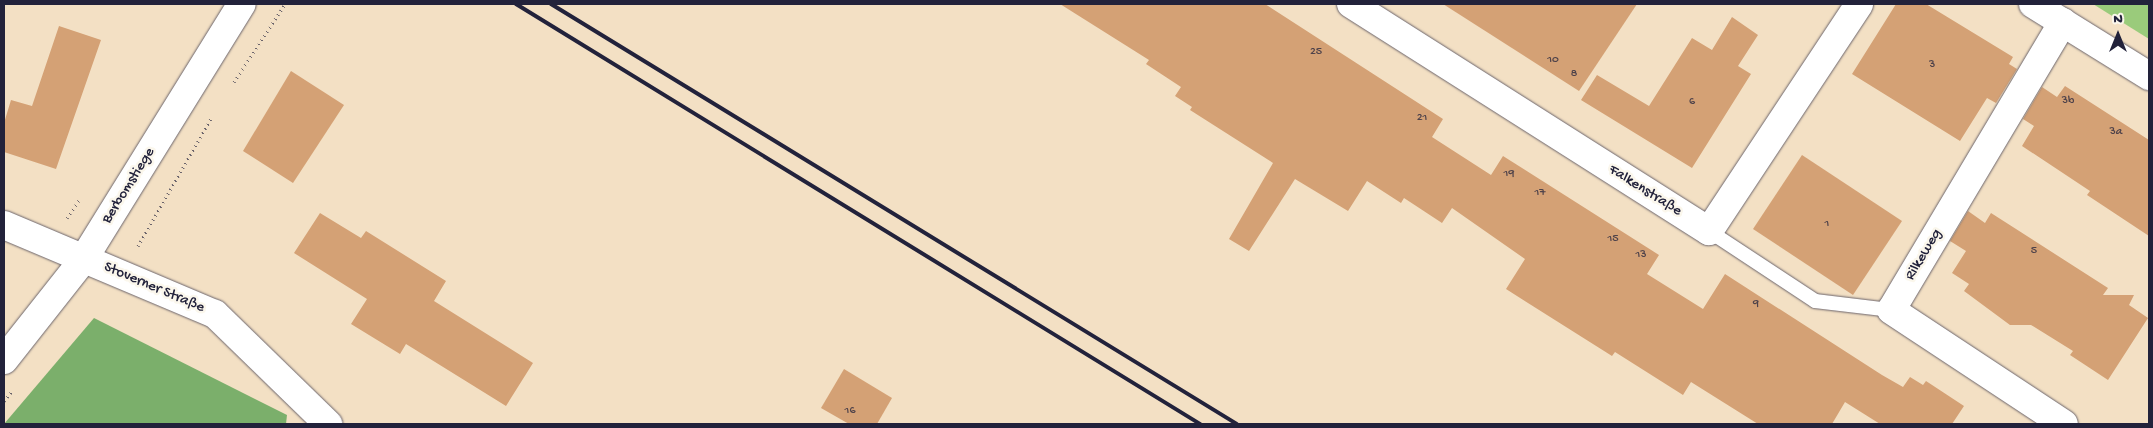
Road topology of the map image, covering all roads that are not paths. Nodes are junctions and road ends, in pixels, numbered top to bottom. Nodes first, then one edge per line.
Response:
1 (242, 4) edge
2 (1351, 4) edge
3 (1859, 4) edge
4 (2034, 4) edge
5 (2063, 22) junction
6 (2149, 74) edge
7 (4, 225) edge
8 (1709, 231) junction
9 (83, 260) junction
10 (1891, 310) junction
11 (4, 360) edge
12 (328, 424) edge
13 (2064, 424) edge

1 - 9 street, Berbomstiege
2 - 8 street, Falkenstraße
3 - 8 street
4 - 5 street
5 - 6 street
5 - 10 street, Rilkeweg
7 - 9 street, Stoverner Straße
8 - 10 lane
9 - 11 street, Berbomstiege
9 - 12 street, Stoverner Straße
10 - 13 street

